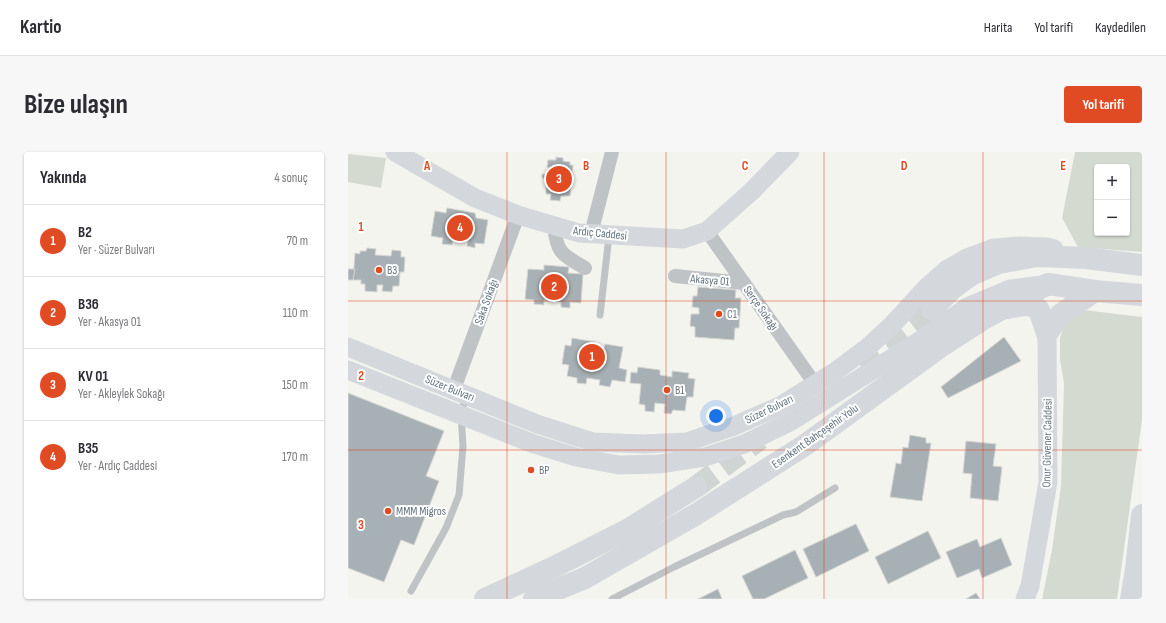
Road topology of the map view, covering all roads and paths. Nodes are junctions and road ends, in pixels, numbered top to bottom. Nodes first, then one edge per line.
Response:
1 (395, 152) edge
2 (612, 152) edge
3 (790, 152) edge
4 (518, 216) junction
5 (554, 226) junction
6 (708, 231) junction
7 (600, 234) junction
8 (1094, 259) junction
9 (1142, 265) edge
10 (585, 268) dead end
11 (675, 276) dead end
12 (744, 283) junction
13 (1048, 284) junction
14 (1095, 291) junction
15 (1142, 295) edge
16 (932, 309) tunnel mouth
17 (1003, 309) junction
18 (600, 315) dead end
19 (1047, 333) junction
20 (348, 347) edge
21 (348, 370) edge
22 (815, 384) junction
23 (460, 392) junction
24 (461, 414) junction
25 (696, 487) tunnel mouth
26 (835, 488) dead end
27 (1142, 515) edge
28 (411, 591) dead end
29 (484, 599) edge
30 (534, 599) edge
31 (612, 599) edge
32 (1025, 599) edge
33 (1131, 599) edge

1 - 4 main road, Ardıç Caddesi
2 - 7 street
3 - 6 main road, Ardıç Caddesi
4 - 5 main road, Ardıç Caddesi
4 - 23 street, Saka Sokağı
5 - 7 main road, Ardıç Caddesi
5 - 10 street
6 - 7 main road, Ardıç Caddesi
6 - 12 street, Serçe Sokağı
7 - 18 lane
8 - 9 main road
8 - 16 main road
8 - 22 main road, Süzer Bulvarı
11 - 12 street, Akasya 01
12 - 22 street, Serçe Sokağı
13 - 14 main road
13 - 17 main road, Esenkent Bahçeşehir Yolu
13 - 24 main road, Süzer Bulvarı
14 - 15 main road
14 - 19 main road
17 - 19 main road
17 - 30 main road, Esenkent Bahçeşehir Yolu
19 - 32 main road, Onur Güvener Caddesi
20 - 23 main road, Süzer Bulvarı
21 - 24 main road, Süzer Bulvarı
22 - 23 main road, Süzer Bulvarı
23 - 24 lane
24 - 28 lane
25 - 29 main road
26 - 31 lane
27 - 33 main road

